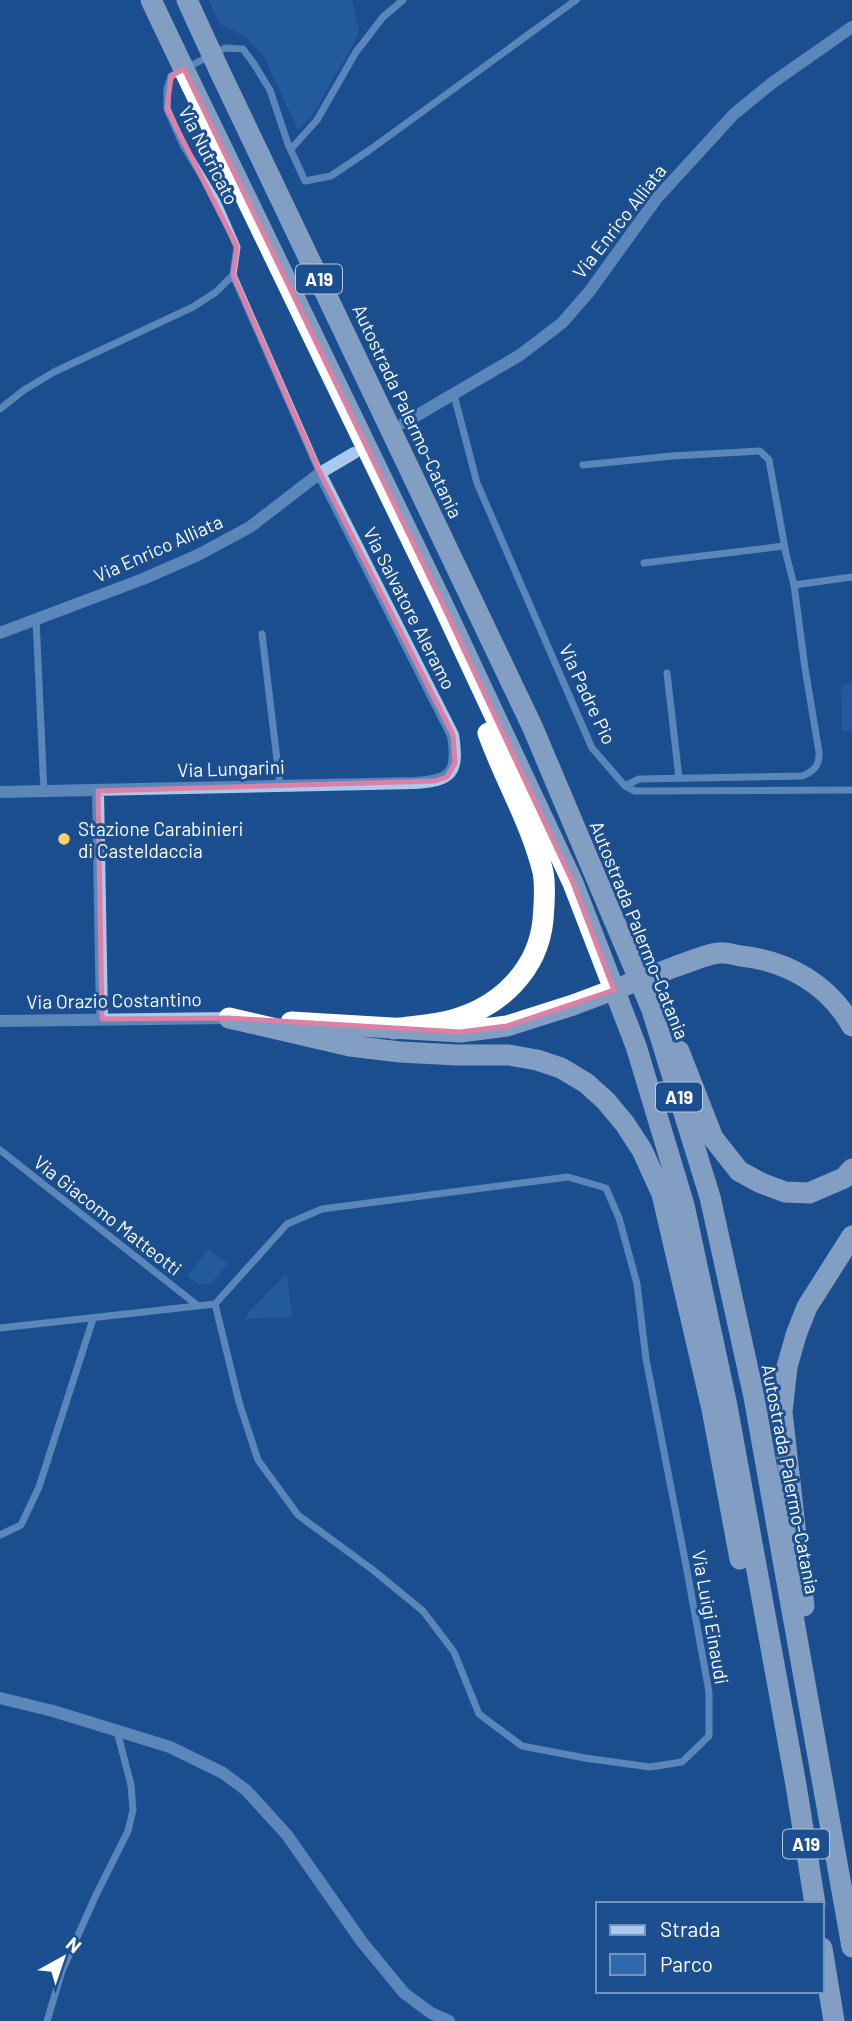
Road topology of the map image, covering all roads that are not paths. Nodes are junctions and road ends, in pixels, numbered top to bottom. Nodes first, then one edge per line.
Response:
1 (152, 0) edge
2 (187, 0) edge
3 (403, 0) edge
4 (576, 0) edge
5 (852, 27) edge
6 (291, 149) junction
7 (233, 275) junction
8 (454, 395) junction
9 (0, 409) edge
10 (404, 423) dead end
11 (354, 453) dead end
12 (583, 465) dead end
13 (320, 473) junction
14 (419, 486) junction
15 (784, 546) junction
16 (644, 563) dead end
17 (852, 577) edge
18 (794, 585) junction
19 (443, 605) junction
20 (36, 619) junction
21 (0, 633) edge
22 (262, 634) dead end
23 (667, 673) dead end
24 (455, 763) joint
25 (679, 778) junction
26 (280, 785) junction
27 (625, 786) junction
28 (852, 790) edge
29 (98, 791) junction
30 (0, 792) edge
31 (44, 792) junction
32 (229, 1018) junction
33 (102, 1019) junction
34 (0, 1021) edge
35 (852, 1026) edge
36 (394, 1029) junction
37 (0, 1150) edge
38 (852, 1169) edge
39 (852, 1236) edge
40 (215, 1304) junction
41 (197, 1305) junction
42 (93, 1319) junction
43 (0, 1328) edge
44 (0, 1535) edge
45 (0, 1698) edge
46 (117, 1731) junction
47 (817, 1747) junction
48 (796, 1785) junction
49 (815, 1902) edge
50 (852, 1947) edge
51 (824, 1960) edge
52 (47, 2021) edge
53 (449, 2021) edge
54 (834, 2021) edge

1 - 19 highway, A19, bridge
2 - 14 highway, Autostrada Palermo-Catania / A19, bridge
3 - 6 street
4 - 6 street, Via Nutricato
5 - 8 street, Via Enrico Alliata
6 - 7 street, Via Nutricato
7 - 9 street
7 - 13 street
8 - 10 street, Via Enrico Alliata
8 - 27 street, Via Padre Pio
11 - 13 street, Via Enrico Alliata
12 - 15 street
13 - 20 street, Via Enrico Alliata
13 - 24 street, Via Salvatore Aleramo
14 - 38 highway
14 - 47 highway, Autostrada Palermo-Catania / A19
15 - 16 street
15 - 18 street
17 - 18 street
18 - 25 street
19 - 36 highway
19 - 48 highway, A19
20 - 21 street, Via Enrico Alliata
20 - 31 street
22 - 26 street
23 - 25 street
24 - 26 street, Via Lungarini
25 - 27 street
26 - 29 street, Via Lungarini
27 - 28 street
29 - 31 street, Via Lungarini
29 - 33 street
30 - 31 street, Via Lungarini
32 - 33 street, Via Orazio Costantino
32 - 36 highway
32 - 48 highway
33 - 34 street, Via Orazio Costantino
35 - 36 highway, bridge
37 - 41 street, Via Giacomo Matteotti
39 - 47 highway
40 - 40 street, Via Luigi Einaudi
40 - 41 street
41 - 42 street
42 - 43 street
42 - 44 street
45 - 46 street
46 - 52 street
46 - 53 street
47 - 50 highway, Autostrada Palermo-Catania / A19
48 - 49 highway, A19
51 - 54 highway

